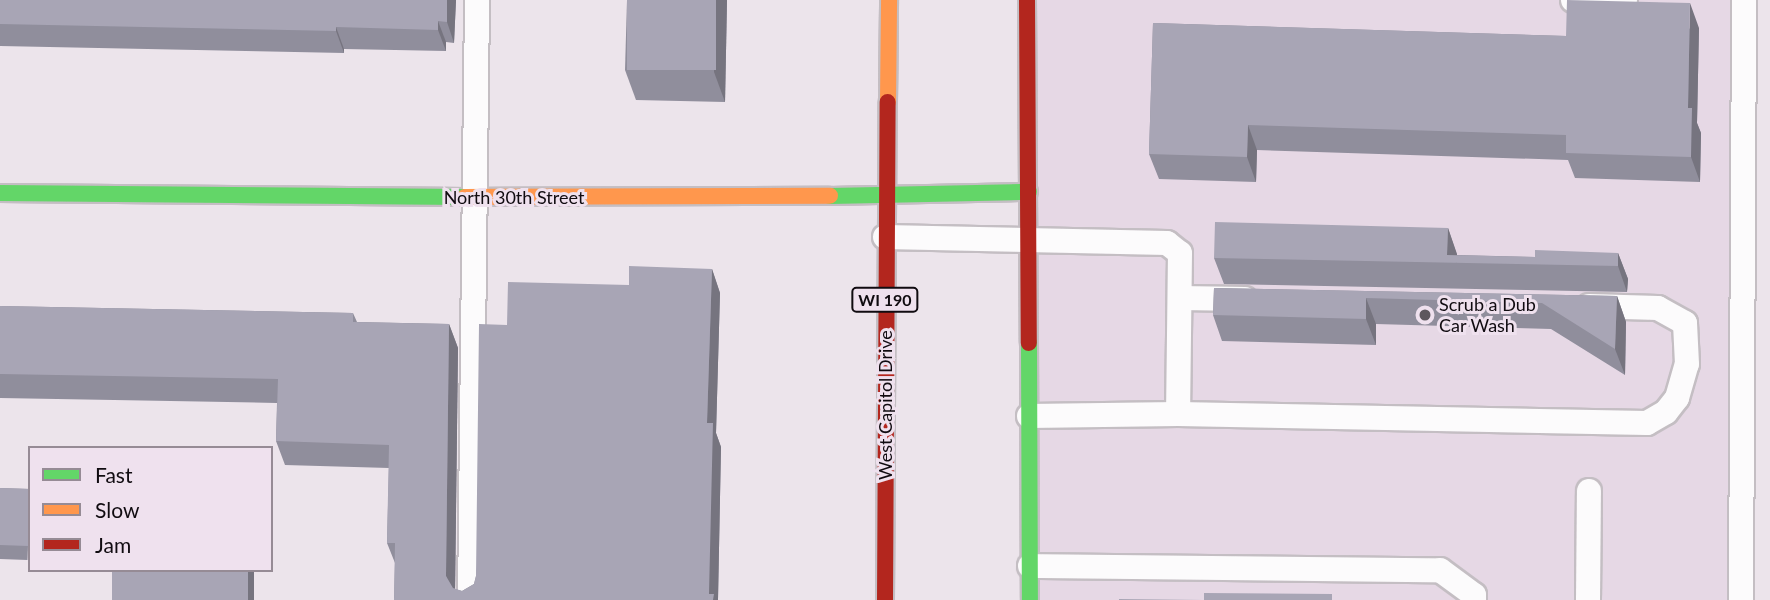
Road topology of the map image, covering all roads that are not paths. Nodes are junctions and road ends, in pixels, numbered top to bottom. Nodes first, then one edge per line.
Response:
1 (477, 0) edge
2 (888, 0) edge
3 (1027, 0) edge
4 (1573, 0) edge
5 (1625, 0) edge
6 (1744, 0) edge
7 (1029, 192) junction
8 (0, 193) edge
9 (885, 196) junction
10 (472, 197) junction
11 (885, 237) junction
12 (1029, 239) junction
13 (1180, 298) junction
14 (1265, 300) edge
15 (1571, 305) edge
16 (1178, 414) junction
17 (1029, 416) junction
18 (1589, 491) dead end
19 (1030, 566) junction
20 (471, 600) edge
21 (885, 600) edge
22 (1030, 600) edge
23 (1474, 600) edge
24 (1588, 600) edge
25 (1741, 600) edge

1 - 10 lane
2 - 9 main road, West Capitol Drive / WI 190
3 - 7 main road
4 - 5 lane
6 - 25 lane
7 - 9 main road, North 30th Street
7 - 12 main road
8 - 10 main road, North 30th Street
9 - 10 main road, North 30th Street
9 - 11 main road, West Capitol Drive / WI 190
10 - 20 lane
11 - 12 lane
11 - 21 main road, West Capitol Drive / WI 190
12 - 13 lane
12 - 17 main road
13 - 14 lane
13 - 16 lane
15 - 16 lane
16 - 17 lane
17 - 19 main road
18 - 24 lane
19 - 22 main road
19 - 23 lane

